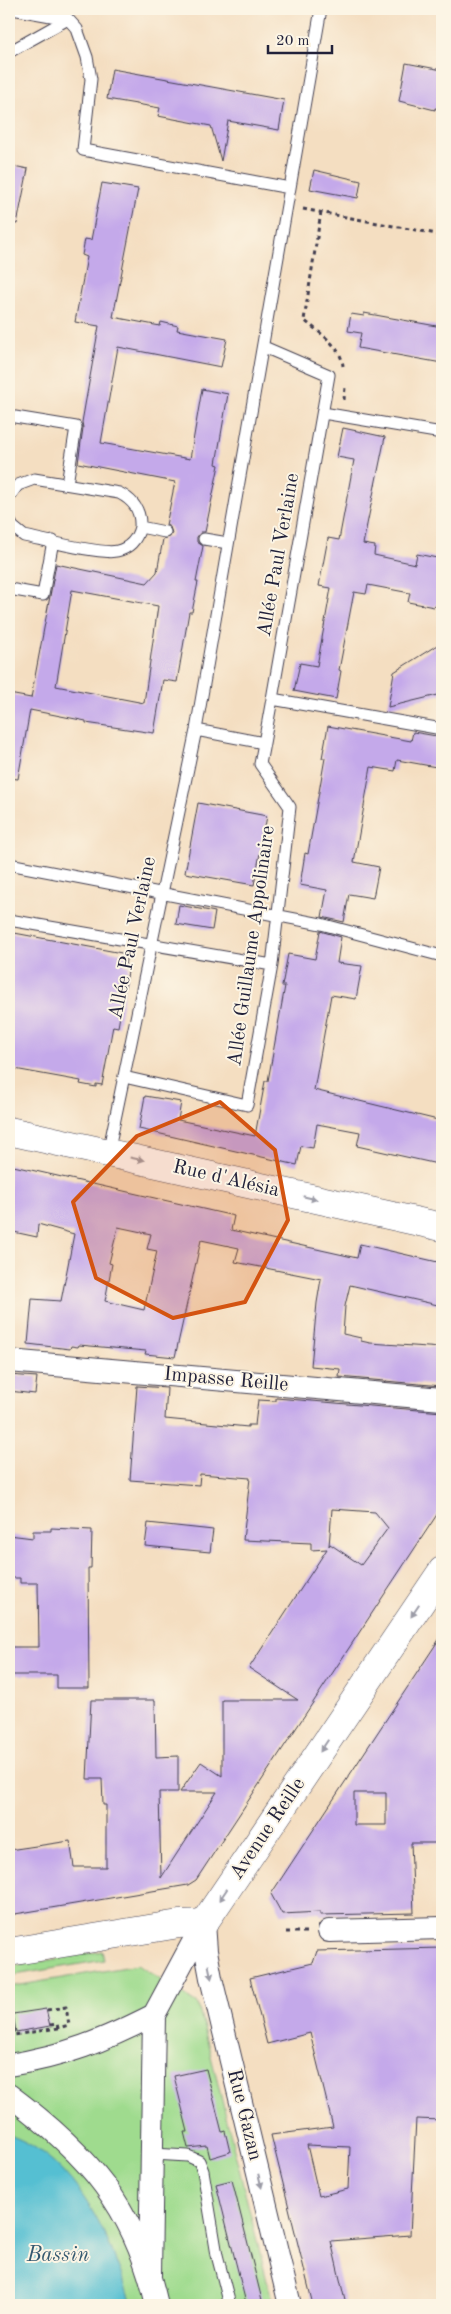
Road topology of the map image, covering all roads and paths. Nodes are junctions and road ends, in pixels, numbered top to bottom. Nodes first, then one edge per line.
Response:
1 (12, 9) edge
2 (322, 9) edge
3 (68, 19) junction
4 (9, 52) edge
5 (290, 188) junction
6 (287, 206) junction
7 (321, 212) junction
8 (442, 235) edge
9 (264, 347) junction
10 (344, 373) dead end
11 (345, 382) dead end
12 (323, 413) junction
13 (9, 416) edge
14 (341, 417) junction
15 (442, 433) edge
16 (67, 484) junction
17 (9, 497) edge
18 (9, 520) edge
19 (140, 527) junction
20 (165, 532) dead end
21 (204, 539) dead end
22 (53, 542) junction
23 (228, 543) junction
24 (9, 589) edge
25 (272, 699) junction
26 (442, 729) edge
27 (196, 730) junction
28 (264, 743) junction
29 (9, 864) edge
30 (161, 893) junction
31 (278, 915) junction
32 (9, 920) edge
33 (151, 944) junction
34 (442, 956) edge
35 (272, 965) junction
36 (124, 1077) junction
37 (9, 1131) edge
38 (108, 1153) junction
39 (442, 1227) edge
40 (9, 1361) edge
41 (442, 1400) edge
42 (442, 1571) edge
43 (204, 1923) junction
44 (442, 1928) edge
45 (321, 1931) joint
46 (286, 1932) dead end
47 (9, 1952) edge
48 (47, 2010) dead end
49 (13, 2015) dead end
50 (154, 2015) junction
51 (50, 2025) dead end
52 (24, 2033) dead end
53 (9, 2065) edge
54 (9, 2096) edge
55 (152, 2154) junction
56 (150, 2275) junction
57 (157, 2305) edge
58 (230, 2305) edge
59 (290, 2305) edge

1 - 3 lane
2 - 5 lane, Allée Paul Verlaine
3 - 4 lane
3 - 5 lane
5 - 6 lane, Allée Paul Verlaine
6 - 7 path
6 - 9 lane, Allée Paul Verlaine
7 - 8 path
7 - 10 path
9 - 12 lane, Allée Paul Verlaine
9 - 23 lane, Allée Paul Verlaine
11 - 14 path
12 - 14 lane
12 - 25 lane, Allée Paul Verlaine
13 - 16 lane
14 - 15 lane
16 - 17 lane
16 - 19 lane
18 - 22 lane
19 - 20 lane
19 - 22 lane
21 - 23 lane
22 - 24 lane
23 - 27 lane, Allée Paul Verlaine
25 - 26 lane
25 - 28 lane, Allée Paul Verlaine
27 - 28 lane
27 - 30 lane, Allée Paul Verlaine
28 - 31 lane, Allée Guillaume Appolinaire
29 - 30 lane
30 - 31 lane
30 - 33 lane, Allée Paul Verlaine
31 - 34 lane
31 - 35 lane, Allée Guillaume Appolinaire
32 - 33 lane
33 - 35 lane
33 - 36 lane, Allée Paul Verlaine
35 - 36 lane, Allée Guillaume Appolinaire
36 - 38 lane, Allée Paul Verlaine
37 - 38 street, Rue d'Alésia
38 -> 39 street, Rue d'Alésia
40 - 41 street, Impasse Reille
42 -> 43 street, Avenue Reille
43 - 47 street
43 - 50 street
43 -> 59 street, Rue Gazan
44 - 45 street
45 - 46 path
48 - 51 path
49 - 52 path
50 - 53 street
50 - 55 street
54 - 56 street
55 - 56 street
55 - 58 lane
56 - 57 street

